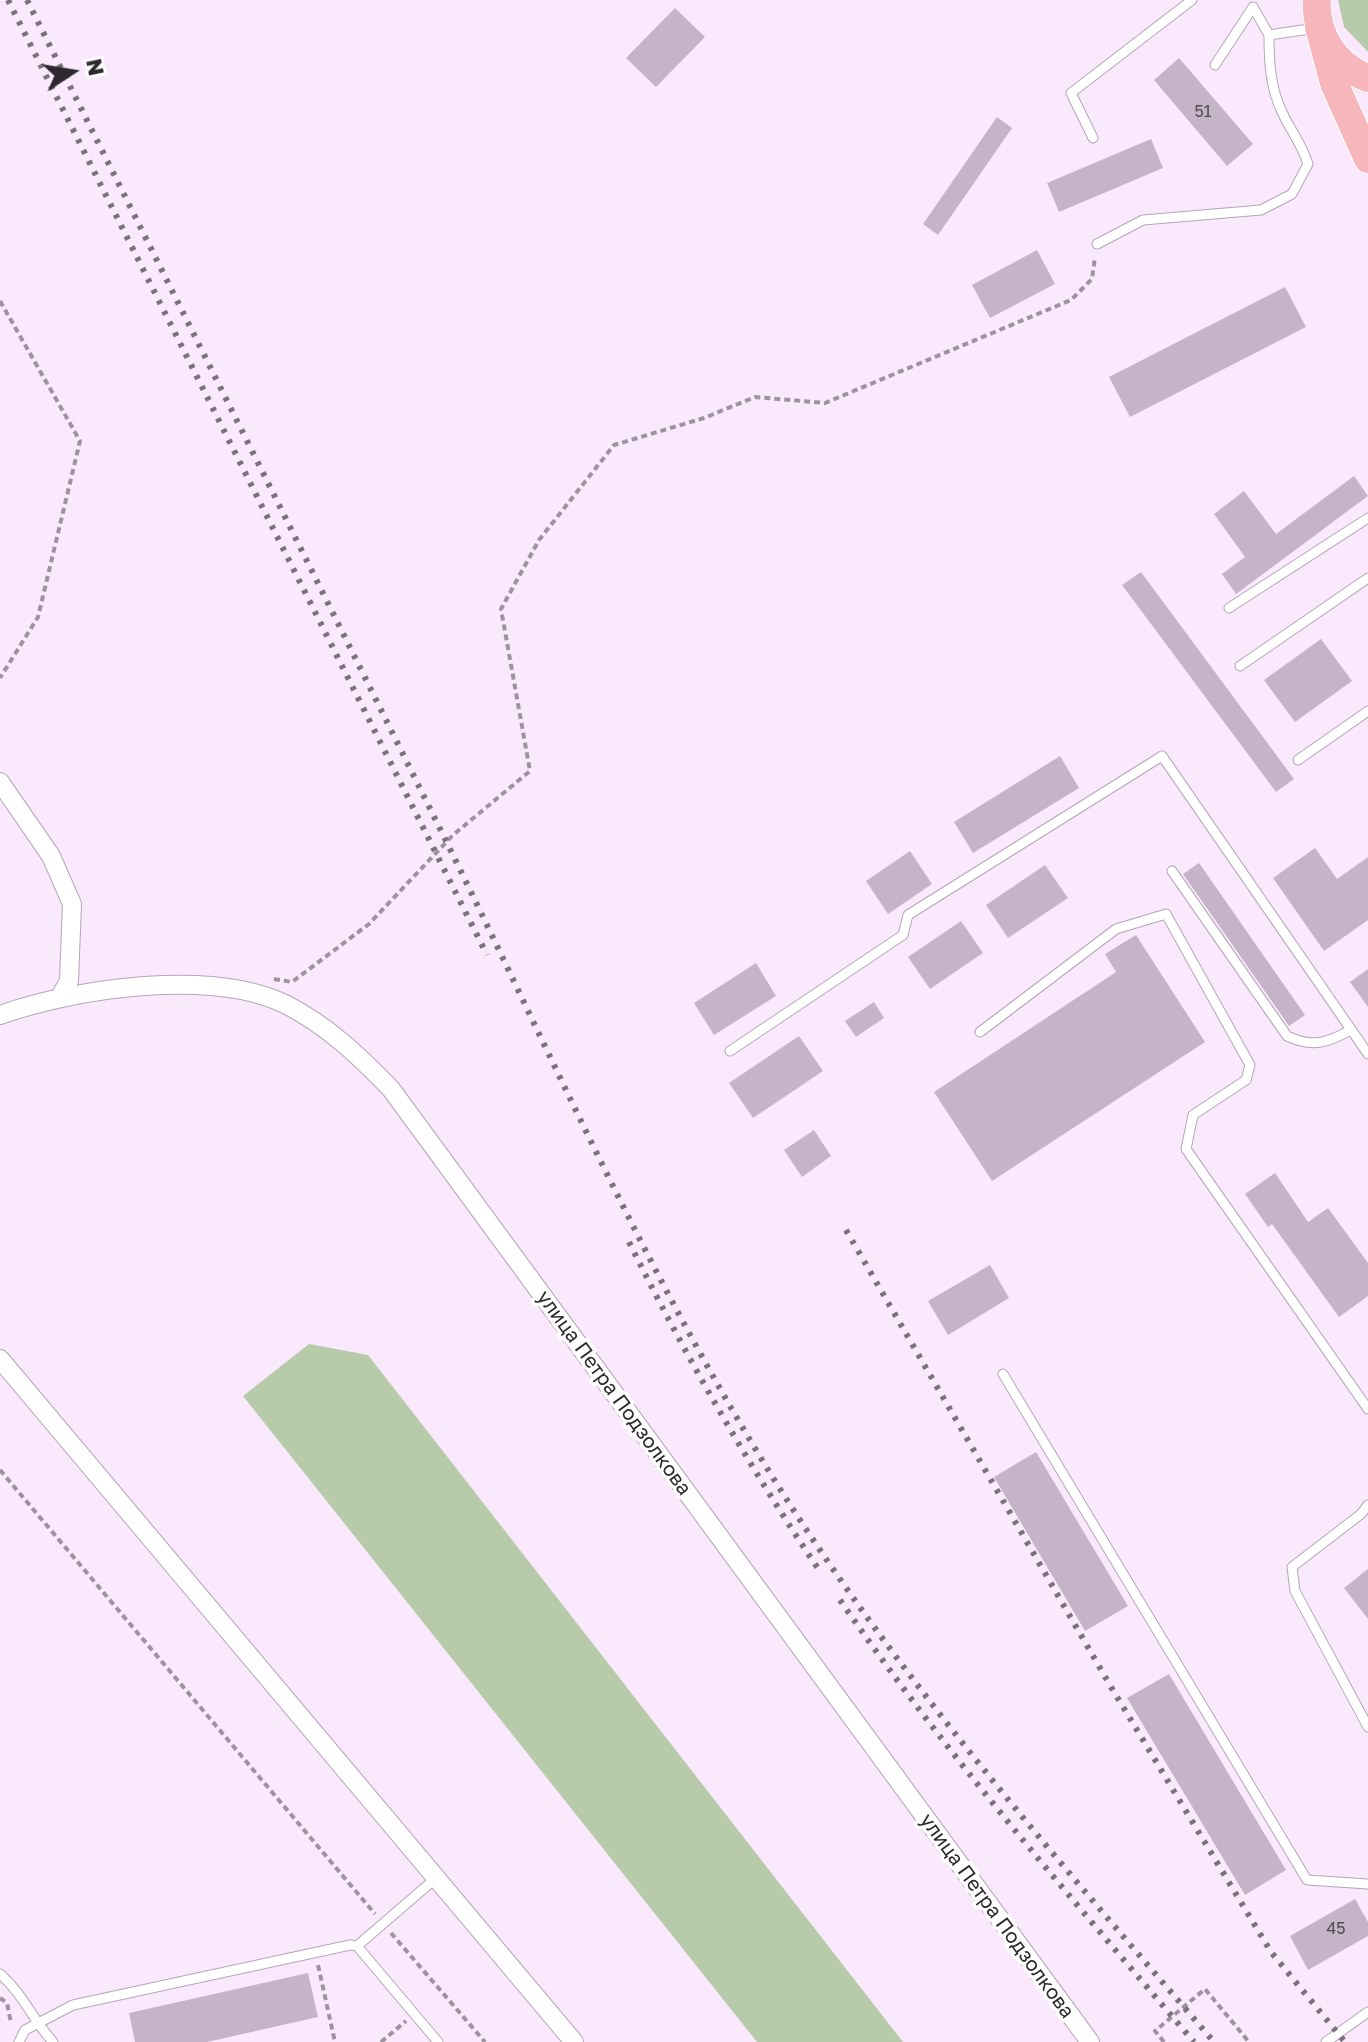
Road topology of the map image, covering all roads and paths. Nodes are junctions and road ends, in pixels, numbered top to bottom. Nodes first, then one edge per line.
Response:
1 (1192, 0) edge
2 (1249, 3) edge
3 (1316, 9) edge
4 (1269, 35) junction
5 (1215, 65) dead end
6 (1368, 78) edge
7 (1093, 138) dead end
8 (1368, 159) edge
9 (1097, 244) joint
10 (0, 301) edge
11 (1368, 518) edge
12 (1368, 578) edge
13 (1229, 608) dead end
14 (1240, 666) dead end
15 (0, 678) edge
16 (1368, 711) edge
17 (1298, 760) dead end
18 (0, 782) edge
19 (1172, 871) dead end
20 (292, 982) dead end
21 (60, 997) junction
22 (0, 1015) edge
23 (1351, 1030) junction
24 (980, 1032) dead end
25 (730, 1051) dead end
26 (1368, 1054) edge
27 (0, 1359) edge
28 (1003, 1374) dead end
29 (1368, 1409) edge
30 (0, 1470) edge
31 (1368, 1505) edge
32 (1368, 1727) edge
33 (436, 1878) junction
34 (1368, 1884) edge
35 (383, 1924) junction
36 (357, 1946) junction
37 (0, 1974) edge
38 (0, 1998) edge
39 (1368, 2012) edge
40 (414, 2014) junction
41 (37, 2025) junction
42 (7, 2032) dead end
43 (19, 2042) edge
44 (53, 2042) edge
45 (381, 2042) edge
46 (438, 2042) edge
47 (485, 2042) edge
48 (574, 2042) edge
49 (1090, 2042) edge
50 (1164, 2042) edge
51 (1249, 2042) edge
52 (1326, 2042) edge

1 - 7 lane
2 - 4 lane
2 - 5 lane
3 - 4 lane
3 - 6 main road
3 - 8 main road
4 - 9 lane
9 - 20 path
10 - 15 path
11 - 13 lane
12 - 14 lane
16 - 17 lane
18 - 21 street
19 - 23 lane
21 - 22 street, улица Петра Подзолкова
21 - 49 street, улица Петра Подзолкова
23 - 25 lane
23 - 26 lane
24 - 29 lane
27 - 33 street
28 - 34 lane
30 - 35 path
31 - 32 lane
33 - 35 lane
33 - 48 street
35 - 36 lane
35 - 47 path
36 - 40 lane
36 - 41 lane
37 - 41 lane
38 - 42 path
39 - 52 lane
40 - 45 path
40 - 46 lane
41 - 43 lane
41 - 44 lane
50 - 51 path

